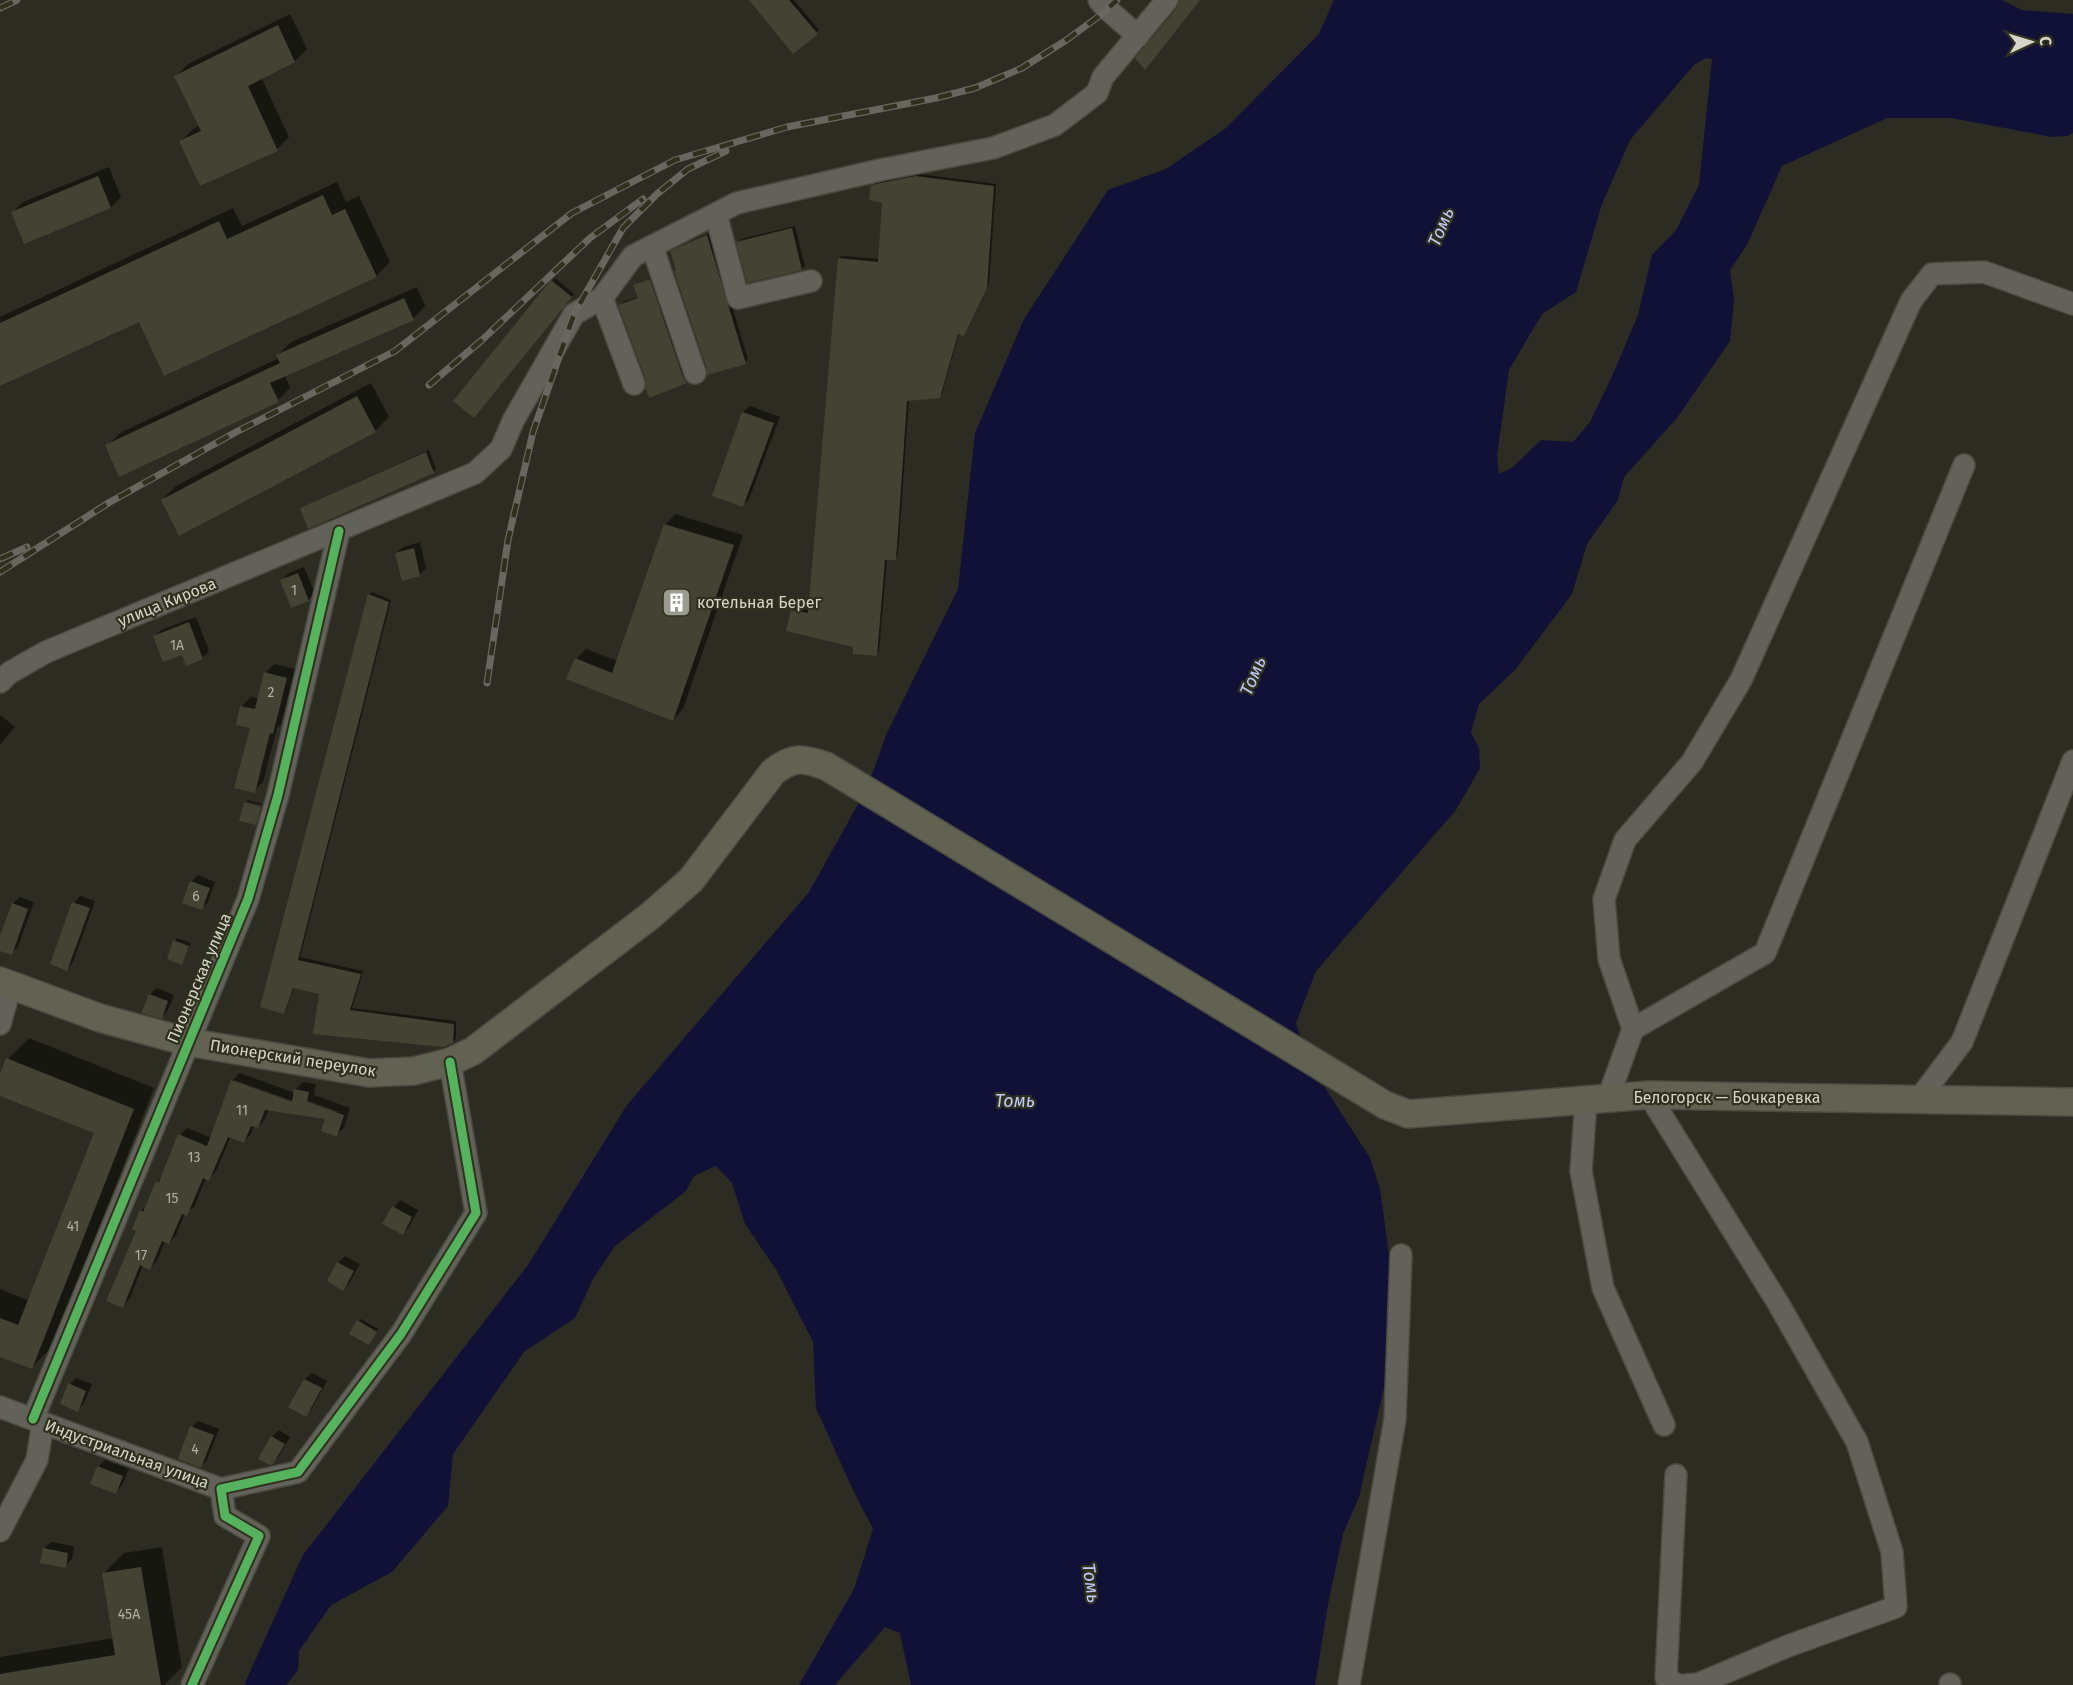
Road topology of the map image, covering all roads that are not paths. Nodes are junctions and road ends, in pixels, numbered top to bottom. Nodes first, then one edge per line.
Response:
1 (1099, 0) edge
2 (1167, 0) edge
3 (1138, 36) junction
4 (716, 214) junction
5 (652, 246) junction
6 (811, 281) dead end
7 (602, 298) junction
8 (2073, 304) edge
9 (695, 373) dead end
10 (634, 384) dead end
11 (1964, 465) dead end
12 (339, 531) junction
13 (0, 682) edge
14 (2073, 761) edge
15 (826, 766) joint
16 (6, 983) edge
17 (0, 1024) edge
18 (1633, 1029) junction
19 (188, 1041) junction
20 (450, 1062) junction
21 (1648, 1095) junction
22 (1597, 1099) junction
23 (1919, 1099) junction
24 (2073, 1102) edge
25 (1401, 1255) dead end
26 (0, 1407) edge
27 (38, 1421) junction
28 (1664, 1425) dead end
29 (1676, 1475) dead end
30 (221, 1489) junction
31 (0, 1531) edge
32 (192, 1685) edge
33 (1349, 1685) edge
34 (1678, 1685) edge
35 (1685, 1685) edge

1 - 3 street
2 - 3 street
3 - 4 street
4 - 5 street
4 - 6 street
5 - 7 street
5 - 9 street
7 - 10 street
7 - 12 street, улица Кирова
8 - 18 street
11 - 18 street
12 - 13 street, улица Кирова
12 - 19 street, Пионерская улица
14 - 23 street
15 - 20 main road, Пионерский переулок
15 - 22 main road, Белогорск — Бочкаревка
16 - 17 street
16 - 19 main road, Пионерский переулок
18 - 22 street
19 - 20 main road, Пионерский переулок
19 - 27 street, Пионерская улица
20 - 30 street
21 - 22 main road, Белогорск — Бочкаревка
21 - 23 main road, Белогорск — Бочкаревка
21 - 35 street
22 - 28 street
23 - 24 main road, Белогорск — Бочкаревка
25 - 33 street
26 - 27 street, Индустриальная улица
27 - 30 street, Индустриальная улица
27 - 31 street, Пионерская улица
29 - 34 street
30 - 32 street

